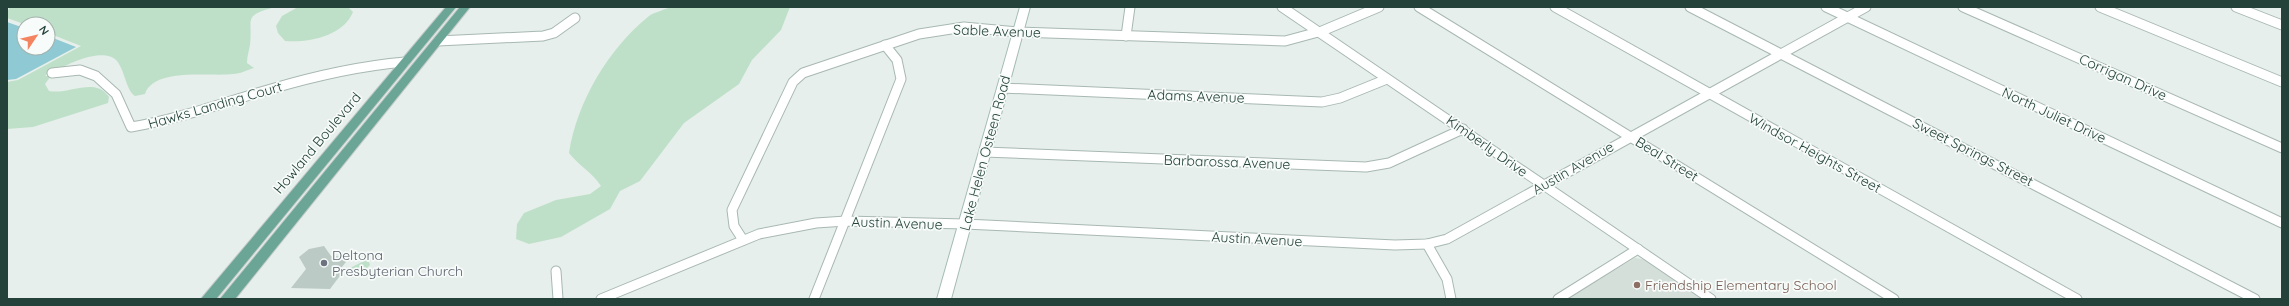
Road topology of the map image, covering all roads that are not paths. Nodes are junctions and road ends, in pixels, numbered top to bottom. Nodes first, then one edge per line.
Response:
1 (451, 7) edge
2 (465, 7) edge
3 (1025, 7) edge
4 (1130, 7) edge
5 (1282, 7) edge
6 (1380, 7) edge
7 (1419, 7) edge
8 (1555, 7) edge
9 (1690, 7) edge
10 (1826, 7) edge
11 (1866, 7) edge
12 (1963, 7) edge
13 (2100, 7) edge
14 (2236, 7) edge
15 (1847, 17) junction
16 (575, 18) dead end
17 (2282, 25) edge
18 (1018, 32) junction
19 (1320, 33) junction
20 (1126, 36) junction
21 (438, 40) junction
22 (885, 45) junction
23 (1782, 53) junction
24 (406, 62) junction
25 (52, 73) dead end
26 (1387, 79) junction
27 (2282, 82) edge
28 (1002, 88) junction
29 (1710, 94) junction
30 (1463, 129) junction
31 (1630, 136) junction
32 (2282, 148) edge
33 (984, 152) junction
34 (1544, 185) junction
35 (846, 221) junction
36 (2282, 223) edge
37 (965, 224) junction
38 (743, 240) junction
39 (1427, 244) junction
40 (1638, 249) junction
41 (556, 271) dead end
42 (208, 299) edge
43 (227, 299) edge
44 (558, 299) edge
45 (601, 299) edge
46 (814, 299) edge
47 (944, 299) edge
48 (1452, 299) edge
49 (1558, 299) edge
50 (1711, 299) edge
51 (1894, 299) edge
52 (2077, 299) edge
53 (2255, 299) edge

1 - 24 main road, Howland Boulevard
2 - 21 main road, Howland Boulevard
3 - 18 street, Lake Helen Osteen Road
4 - 20 street
5 - 19 street, Kimberly Drive
6 - 19 street, Sable Avenue
7 - 31 street, Beal Street
8 - 29 street, Windsor Heights Street
9 - 23 street, Sweet Springs Street
10 - 15 street, North Juliet Drive
11 - 15 street, Austin Avenue
12 - 32 street, Corrigan Drive
13 - 27 street
14 - 17 street
15 - 23 street, Austin Avenue
15 - 36 street, North Juliet Drive
16 - 21 street
18 - 20 street, Sable Avenue
18 - 22 street, Sable Avenue
18 - 28 street, Lake Helen Osteen Road
19 - 20 street, Sable Avenue
19 - 26 street, Kimberly Drive
21 - 43 main road, Howland Boulevard
22 - 35 street
22 - 38 street, Sable Avenue
23 - 29 street, Austin Avenue
23 - 53 street, Sweet Springs Street
24 - 25 street, Hawks Landing Court
24 - 42 main road, Howland Boulevard
26 - 28 street, Adams Avenue
26 - 30 street, Kimberly Drive
28 - 33 street, Lake Helen Osteen Road
29 - 31 street, Austin Avenue
29 - 52 street, Windsor Heights Street
30 - 33 street, Barbarossa Avenue
30 - 34 street, Kimberly Drive
31 - 34 street, Austin Avenue
31 - 51 street, Beal Street
33 - 37 street, Lake Helen Osteen Road
34 - 39 street, Austin Avenue
34 - 40 street, Kimberly Drive
35 - 37 street, Austin Avenue
35 - 38 street, Austin Avenue
35 - 46 street
37 - 39 street, Austin Avenue
37 - 47 street, Lake Helen Osteen Road
38 - 45 street, Austin Avenue
39 - 48 street
40 - 49 street
40 - 50 street, Kimberly Drive
41 - 44 street

